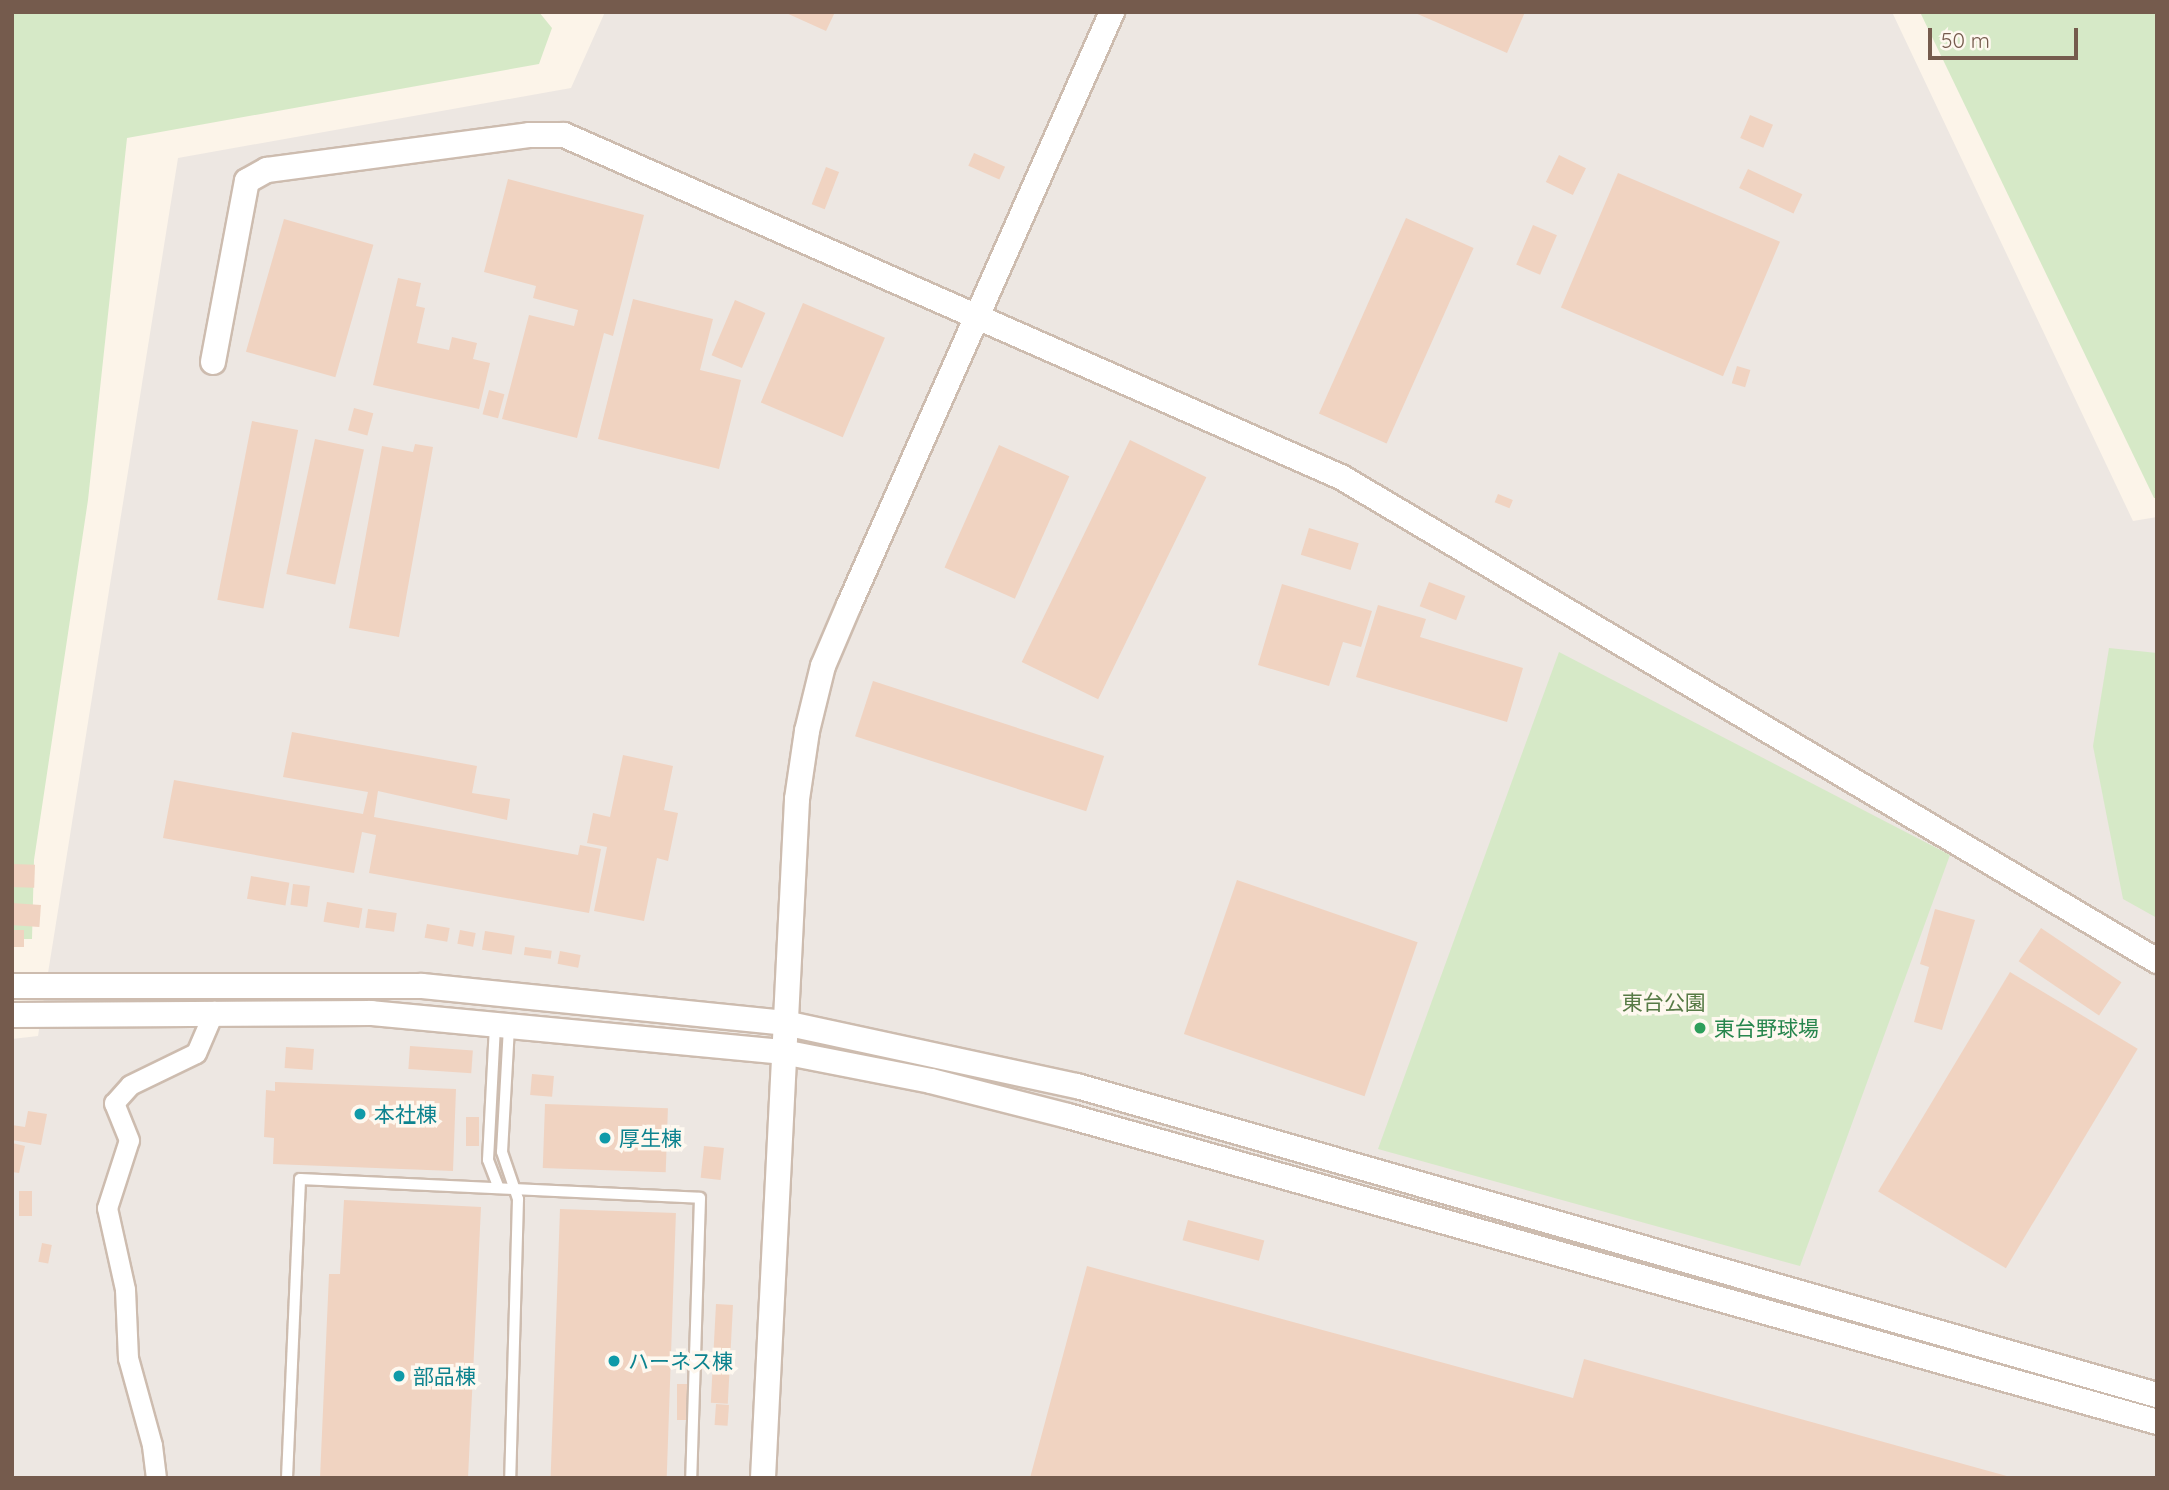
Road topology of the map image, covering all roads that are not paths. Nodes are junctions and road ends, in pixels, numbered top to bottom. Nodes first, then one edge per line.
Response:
1 (1112, 12) edge
2 (977, 316) junction
3 (213, 362) dead end
4 (2157, 961) edge
5 (12, 986) edge
6 (214, 1011) junction
7 (12, 1015) edge
8 (785, 1023) junction
9 (502, 1026) junction
10 (783, 1052) junction
11 (499, 1188) junction
12 (516, 1189) junction
13 (2157, 1395) edge
14 (2157, 1422) edge
15 (156, 1478) edge
16 (287, 1478) edge
17 (510, 1478) edge
18 (691, 1478) edge
19 (763, 1478) edge

1 - 2 street
2 - 3 street
2 - 4 street
2 - 8 street
5 - 8 street
6 - 7 street
6 - 9 street
6 - 15 street
8 - 10 street
8 - 13 street
9 - 10 street
9 - 11 lane
9 - 12 lane
10 - 14 street
10 - 19 street
11 - 12 lane
11 - 16 lane
12 - 17 lane
12 - 18 lane

